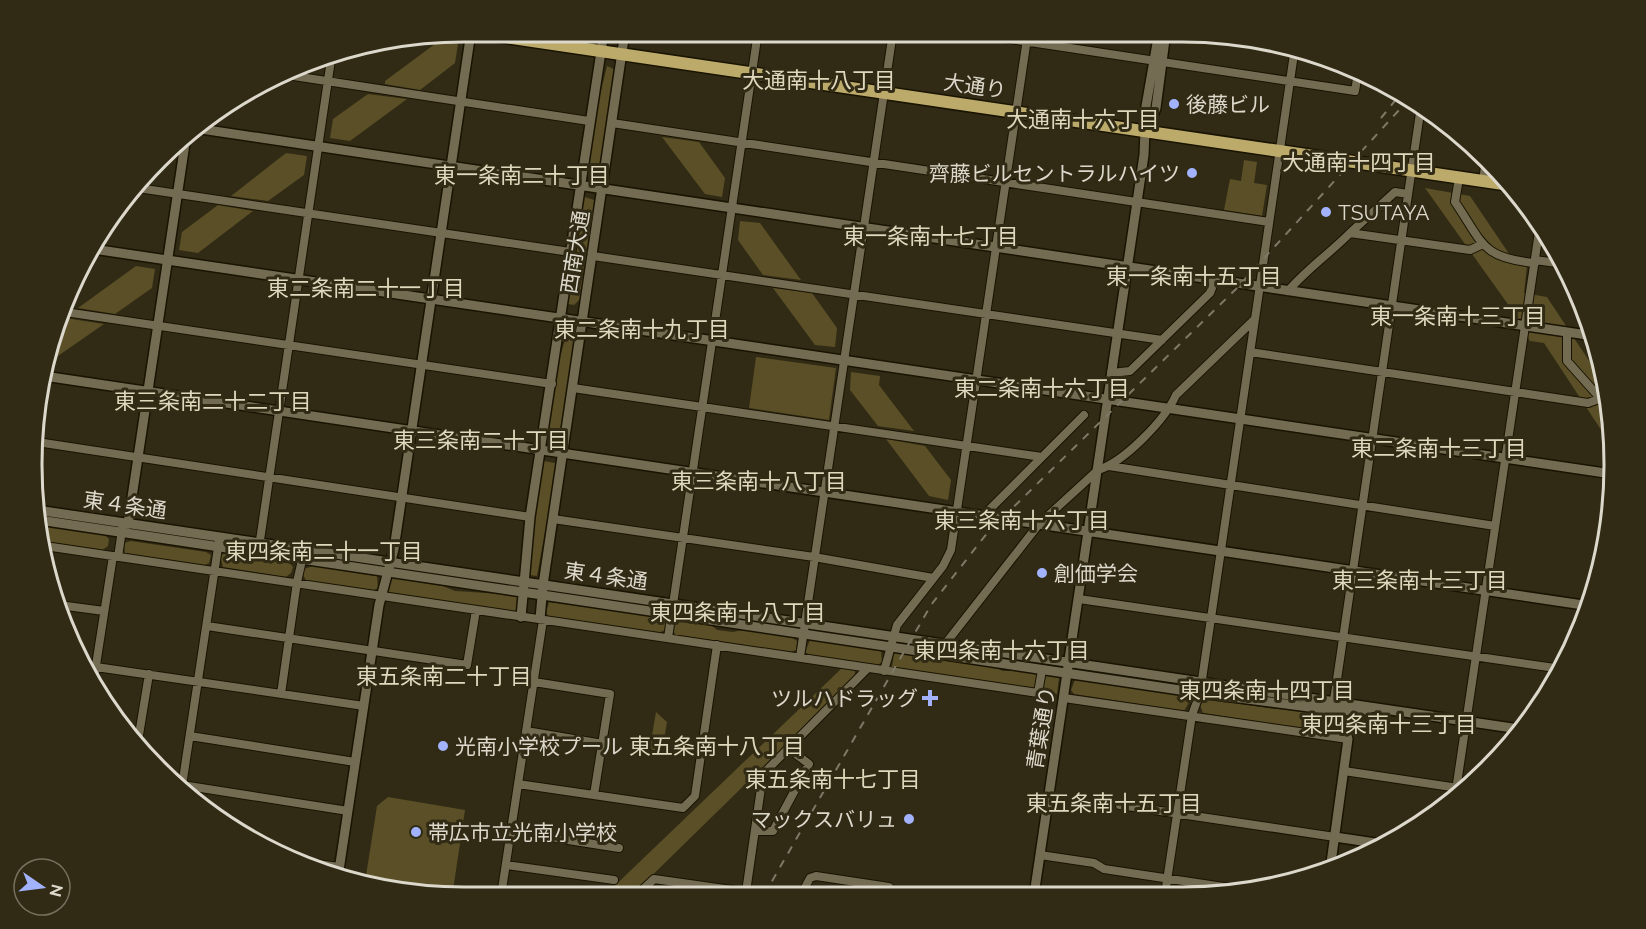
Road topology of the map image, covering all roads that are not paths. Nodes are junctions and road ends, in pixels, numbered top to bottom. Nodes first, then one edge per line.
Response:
1 (469, 42) edge
2 (539, 42) edge
3 (602, 42) edge
4 (623, 42) edge
5 (756, 42) edge
6 (892, 42) edge
7 (1026, 42) edge
8 (1053, 42) edge
9 (1159, 42) edge
10 (1163, 42) edge
11 (601, 51) junction
12 (621, 54) junction
13 (1294, 57) edge
14 (1158, 62) junction
15 (330, 64) edge
16 (751, 73) junction
17 (298, 77) edge
18 (328, 81) junction
19 (1290, 81) junction
20 (1357, 81) edge
21 (884, 93) junction
22 (460, 101) junction
23 (1016, 111) junction
24 (1420, 115) edge
25 (589, 121) junction
26 (612, 123) junction
27 (206, 130) edge
28 (1147, 132) junction
29 (741, 144) junction
30 (318, 147) junction
31 (184, 149) edge
32 (1279, 151) junction
33 (874, 162) junction
34 (450, 166) junction
35 (1411, 170) junction
36 (1484, 171) edge
37 (1459, 178) junction
38 (1483, 181) junction
39 (1006, 182) junction
40 (1496, 182) edge
41 (579, 186) junction
42 (144, 189) edge
43 (602, 189) junction
44 (177, 194) junction
45 (1408, 194) junction
46 (1137, 201) junction
47 (731, 208) junction
48 (309, 212) junction
49 (1269, 222) junction
50 (863, 228) junction
51 (441, 233) junction
52 (1350, 233) junction
53 (1538, 239) edge
54 (1402, 240) junction
55 (1484, 244) junction
56 (995, 248) junction
57 (101, 250) edge
58 (570, 252) junction
59 (593, 256) junction
60 (168, 260) junction
61 (1535, 262) junction
62 (1552, 263) edge
63 (1127, 266) junction
64 (722, 275) junction
65 (298, 279) junction
66 (1215, 280) junction
67 (1260, 287) junction
68 (1288, 291) junction
69 (854, 295) junction
70 (432, 299) junction
71 (1392, 306) junction
72 (70, 313) edge
73 (985, 314) junction
74 (561, 318) junction
75 (1255, 319) junction
76 (582, 322) junction
77 (158, 326) junction
78 (1525, 326) junction
79 (1118, 333) junction
80 (1567, 333) junction
81 (1584, 335) edge
82 (712, 340) junction
83 (1162, 340) junction
84 (289, 345) junction
85 (1250, 352) junction
86 (844, 360) junction
87 (421, 364) junction
88 (1111, 373) junction
89 (1383, 373) junction
90 (51, 377) edge
91 (976, 380) junction
92 (552, 384) junction
93 (573, 388) junction
94 (148, 392) junction
95 (1515, 393) junction
96 (1107, 399) junction
97 (1599, 399) joint
98 (702, 406) junction
99 (1170, 409) junction
100 (280, 411) junction
101 (1084, 416) dead end
102 (1240, 420) junction
103 (834, 426) junction
104 (412, 430) junction
105 (1373, 439) junction
106 (43, 443) edge
107 (966, 446) junction
108 (541, 450) junction
109 (562, 453) junction
110 (1042, 457) junction
111 (138, 458) junction
112 (1505, 458) junction
113 (1109, 466) junction
114 (1098, 470) junction
115 (692, 472) junction
116 (1604, 473) edge
117 (270, 477) junction
118 (1230, 485) junction
119 (825, 491) junction
120 (402, 496) junction
121 (1364, 506) junction
122 (45, 511) edge
123 (957, 512) junction
124 (983, 516) junction
125 (530, 517) junction
126 (553, 519) junction
127 (46, 520) edge
128 (1039, 524) junction
129 (124, 526) junction
130 (1495, 526) junction
131 (1088, 531) junction
132 (683, 538) junction
133 (219, 543) junction
134 (260, 543) junction
135 (50, 547) edge
136 (1220, 551) junction
137 (258, 554) junction
138 (116, 557) junction
139 (814, 557) junction
140 (302, 560) junction
141 (390, 562) junction
142 (1354, 570) junction
143 (215, 571) junction
144 (387, 573) junction
145 (933, 578) junction
146 (297, 582) junction
147 (523, 582) junction
148 (543, 590) junction
149 (1486, 591) junction
150 (523, 592) junction
151 (381, 596) junction
152 (1079, 599) junction
153 (1580, 605) edge
154 (66, 606) edge
155 (673, 609) junction
156 (476, 610) junction
157 (104, 611) junction
158 (521, 617) junction
159 (1211, 617) junction
160 (542, 619) junction
161 (207, 626) junction
162 (804, 629) junction
163 (1342, 637) junction
164 (668, 638) junction
165 (289, 639) junction
166 (892, 642) junction
167 (946, 643) junction
168 (717, 645) junction
169 (372, 650) junction
170 (1476, 656) junction
171 (800, 657) junction
172 (96, 667) joint
173 (1551, 667) edge
174 (867, 669) junction
175 (1069, 669) junction
176 (1042, 670) junction
177 (884, 671) junction
178 (149, 674) junction
179 (198, 681) junction
180 (534, 682) junction
181 (1200, 688) junction
182 (281, 694) junction
183 (1064, 698) junction
184 (1334, 700) junction
185 (364, 706) junction
186 (1383, 710) junction
187 (1339, 711) junction
188 (1192, 715) junction
189 (1466, 721) junction
190 (1512, 728) edge
191 (526, 732) junction
192 (139, 734) edge
193 (190, 736) junction
194 (1348, 739) junction
195 (603, 744) junction
196 (789, 749) junction
197 (355, 762) junction
198 (1344, 771) junction
199 (183, 779) edge
200 (1462, 780) edge
201 (518, 784) junction
202 (191, 786) edge
203 (1453, 788) edge
204 (594, 795) junction
205 (1120, 805) dead end
206 (348, 811) junction
207 (1177, 814) junction
208 (511, 831) junction
209 (756, 831) junction
210 (1335, 837) junction
211 (1370, 842) edge
212 (619, 848) dead end
213 (1040, 855) junction
214 (1332, 859) edge
215 (506, 866) junction
216 (340, 868) edge
217 (1168, 879) junction
218 (614, 880) dead end
219 (682, 883) junction
220 (1213, 886) edge
221 (502, 887) edge
222 (646, 887) edge
223 (681, 887) edge
224 (706, 887) edge
225 (743, 887) edge
226 (805, 887) edge
227 (888, 887) edge
228 (1035, 887) edge
229 (1167, 887) edge

1 - 22 street
2 - 11 highway, 大通り
3 - 11 street, 西南大通
4 - 12 street, 西南大通
5 - 16 street
6 - 21 street
7 - 23 street
8 - 14 street
9 - 14 street, 青葉通り
10 - 14 street
11 - 12 highway, 大通り
11 - 25 street, 西南大通
12 - 16 highway, 大通り
12 - 26 street, 西南大通
13 - 19 street
14 - 19 street
14 - 28 street, 青葉通り
15 - 18 street
16 - 21 highway, 大通り
16 - 29 street
17 - 18 street
18 - 22 street
18 - 30 street
19 - 20 street
19 - 32 street
21 - 23 highway, 大通り
21 - 33 street
22 - 25 street
22 - 34 street
23 - 28 highway, 大通り
23 - 39 street
24 - 35 street
25 - 41 street, 西南大通
26 - 29 street
26 - 43 street, 西南大通
27 - 30 street
28 - 32 highway, 大通り
28 - 46 street, 青葉通り
29 - 33 street
29 - 47 street
30 - 34 street
30 - 48 street
31 - 44 street
32 - 35 highway, 大通り
32 - 49 street
33 - 39 street
33 - 50 street
34 - 41 street
34 - 51 street
35 - 37 highway, 大通り
35 - 45 street
36 - 38 street
37 - 38 highway, 大通り
37 - 55 street
38 - 40 highway, 大通り
39 - 46 street
39 - 56 street
41 - 43 street
41 - 58 street, 西南大通
42 - 44 street
43 - 47 street
43 - 59 street, 西南大通
44 - 48 street
44 - 60 street
45 - 52 street
45 - 54 street
46 - 49 street
46 - 63 street, 青葉通り
47 - 50 street
47 - 64 street
48 - 51 street
48 - 65 street
49 - 67 street
50 - 56 street
50 - 69 street
51 - 58 street
51 - 70 street
52 - 54 street
52 - 68 street
53 - 61 street
54 - 55 street
54 - 71 street
55 - 61 street
56 - 63 street
56 - 73 street
57 - 60 street
58 - 74 street, 西南大通
59 - 64 street
59 - 76 street, 西南大通
60 - 65 street
60 - 77 street
61 - 62 street
61 - 78 street
63 - 66 street
63 - 79 street, 青葉通り
64 - 69 street
64 - 82 street
65 - 70 street
65 - 84 street
66 - 67 street
66 - 83 street
67 - 68 street
67 - 75 street
68 - 71 street
69 - 73 street
69 - 86 street
70 - 74 street
70 - 87 street
71 - 78 street
71 - 89 street
72 - 77 street
73 - 79 street
73 - 91 street
74 - 76 street
74 - 92 street, 西南大通
75 - 85 street
75 - 99 street
76 - 82 street
76 - 93 street, 西南大通
77 - 84 street
77 - 94 street
78 - 80 street
78 - 95 street
79 - 83 street
79 - 88 street, 青葉通り
80 - 81 street
80 - 97 street
82 - 86 street
82 - 98 street
83 - 88 street
84 - 87 street
84 - 100 street
85 - 89 street
85 - 102 street
86 - 91 street
86 - 103 street
87 - 92 street
87 - 104 street
88 - 96 street, 青葉通り
89 - 95 street
89 - 105 street
90 - 94 street
91 - 96 street
91 - 107 street
92 - 108 street, 西南大通
93 - 98 street
93 - 109 street, 西南大通
94 - 100 street
94 - 111 street
95 - 97 street
95 - 112 street
96 - 99 street
96 - 114 street, 青葉通り
98 - 103 street
98 - 115 street
99 - 102 street
99 - 113 street
100 - 104 street
100 - 117 street
101 - 110 street
102 - 105 street
102 - 118 street
103 - 107 street
103 - 119 street
104 - 108 street
104 - 120 street
105 - 112 street
105 - 121 street
106 - 111 street
107 - 110 street
107 - 123 street
108 - 109 street
108 - 125 street, 西南大通
109 - 115 street
109 - 126 street, 西南大通
110 - 124 street
111 - 117 street
111 - 129 street
112 - 116 street
112 - 130 street
113 - 114 street
113 - 118 street
114 - 128 street
114 - 131 street, 青葉通り
115 - 119 street
115 - 132 street
117 - 120 street
117 - 134 street
118 - 121 street
118 - 136 street
119 - 123 street
119 - 139 street
120 - 125 street
120 - 141 street
121 - 130 street
121 - 142 street
122 - 129 street, 東４条通
123 - 124 street
123 - 145 street
124 - 128 street
125 - 147 street, 西南大通
126 - 132 street
126 - 148 street, 西南大通
127 - 129 street, 東４条通
128 - 131 street
128 - 167 street
129 - 133 street, 東４条通
129 - 138 street
130 - 149 street
131 - 136 street
131 - 152 street, 青葉通り
132 - 139 street
132 - 155 street
133 - 134 street, 東４条通
133 - 137 street, 東４条通
133 - 143 street
134 - 137 street
134 - 141 street, 東４条通
135 - 138 street
136 - 142 street
136 - 159 street
137 - 140 street, 東４条通
138 - 143 street
138 - 157 street
139 - 145 street
139 - 162 street
140 - 144 street, 東４条通
140 - 146 street
141 - 144 street
141 - 147 street, 東４条通
142 - 149 street
142 - 163 street
143 - 146 street
143 - 161 street
144 - 150 street, 東４条通
144 - 151 street
145 - 166 street
146 - 151 street
146 - 165 street
147 - 148 street, 東４条通
147 - 150 street, 西南大通
148 - 150 street, 東４条通
148 - 155 street, 東４条通
148 - 160 street, 西南大通
149 - 153 street
149 - 170 street
150 - 158 street, 西南大通
151 - 156 street
151 - 169 street
152 - 159 street
152 - 175 street, 青葉通り
154 - 157 street
155 - 162 street, 東４条通
155 - 164 street
156 - 158 street
156 - 169 street
157 - 172 street
158 - 160 street
159 - 163 street
159 - 181 street
160 - 164 street
160 - 180 street
161 - 165 street
161 - 179 street
162 - 166 street, 東４条通
162 - 171 street
163 - 170 street
163 - 184 street
164 - 168 street
165 - 169 street
165 - 182 street
166 - 167 street, 東４条通
166 - 176 street, 東４条通
166 - 177 street
167 - 175 street, 東４条通
168 - 171 street
168 - 204 street
169 - 185 street
170 - 173 street
170 - 189 street
171 - 174 street
172 - 178 street
174 - 177 street
174 - 196 street
175 - 176 street, 東４条通
175 - 181 street, 東４条通
175 - 183 street, 青葉通り
176 - 177 street
178 - 179 street
178 - 192 street
179 - 182 street
179 - 193 street
180 - 191 street
180 - 195 street
181 - 184 street, 東４条通
181 - 187 street, 東４条通
181 - 188 street
182 - 185 street
183 - 188 street
183 - 213 street, 青葉通り
184 - 186 street, 東４条通
184 - 187 street
185 - 197 street
186 - 187 street, 東４条通
186 - 189 street, 東４条通
187 - 194 street
188 - 194 street
188 - 207 street
189 - 190 street, 東４条通
189 - 200 street
191 - 195 street
191 - 201 street
193 - 197 street
193 - 199 street
194 - 198 street
195 - 204 street
196 - 209 street
196 - 209 street
197 - 206 street
198 - 203 street
198 - 210 street
201 - 204 street
201 - 208 street
202 - 206 street
205 - 207 street
206 - 216 street
207 - 210 street
207 - 217 street
208 - 212 street
208 - 215 street
209 - 225 street
210 - 211 street
210 - 214 street
213 - 217 street
213 - 228 street, 青葉通り
215 - 218 street
215 - 221 street
217 - 220 street
217 - 229 street
219 - 222 street
219 - 223 street
219 - 224 street
226 - 227 street

